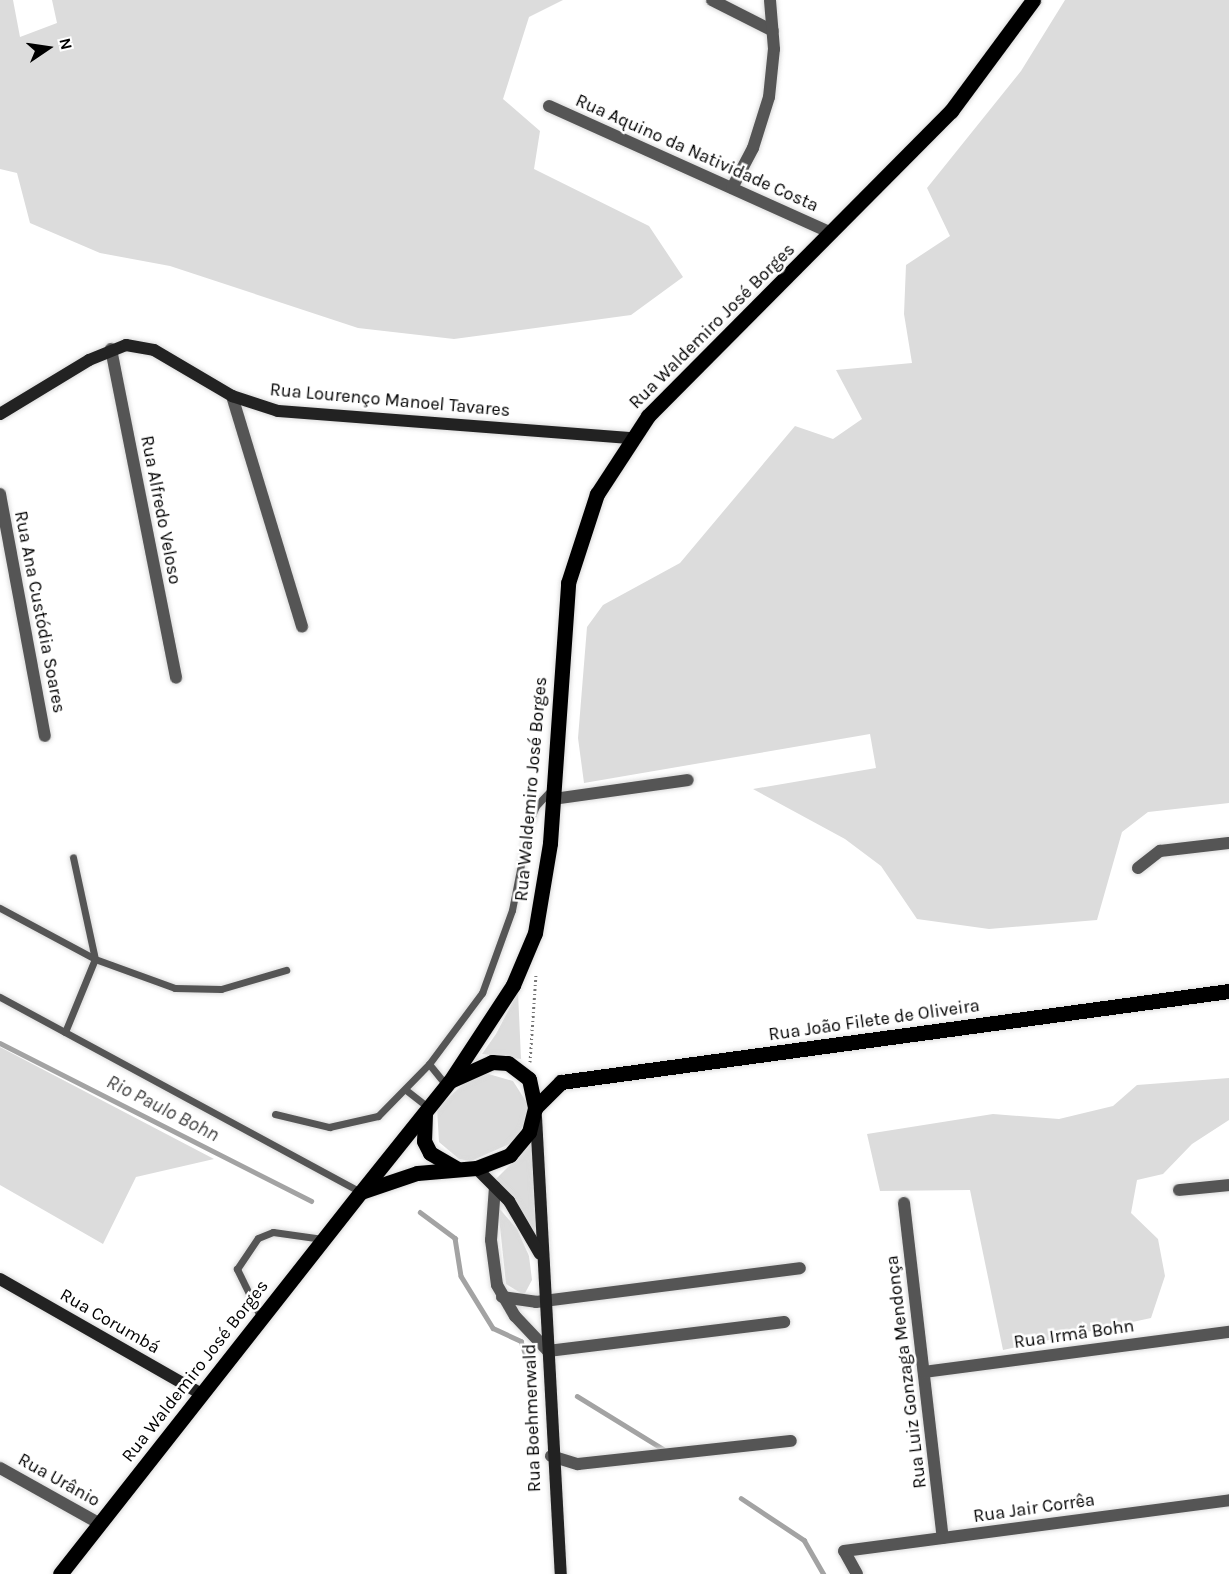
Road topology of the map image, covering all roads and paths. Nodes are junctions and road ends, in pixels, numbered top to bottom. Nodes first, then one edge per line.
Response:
1 (712, 0) edge
2 (770, 0) edge
3 (1033, 0) edge
4 (773, 31) junction
5 (549, 106) dead end
6 (732, 188) junction
7 (831, 233) junction
8 (111, 349) junction
9 (232, 396) junction
10 (0, 414) edge
11 (630, 438) junction
12 (0, 494) edge
13 (302, 627) dead end
14 (176, 678) dead end
15 (45, 736) dead end
16 (688, 780) dead end
17 (553, 793) junction
18 (1229, 843) edge
19 (73, 856) dead end
20 (1137, 868) dead end
21 (0, 908) edge
22 (95, 959) junction
23 (538, 964) dead end
24 (286, 970) dead end
25 (1229, 991) edge
26 (0, 997) edge
27 (65, 1032) junction
28 (429, 1064) junction
29 (529, 1079) junction
30 (448, 1083) junction
31 (406, 1090) junction
32 (535, 1108) junction
33 (427, 1111) junction
34 (275, 1114) dead end
35 (469, 1169) junction
36 (1229, 1185) edge
37 (495, 1187) junction
38 (1179, 1190) dead end
39 (361, 1192) junction
40 (904, 1203) dead end
41 (323, 1239) junction
42 (543, 1261) junction
43 (800, 1268) dead end
44 (0, 1279) edge
45 (502, 1297) junction
46 (545, 1300) junction
47 (261, 1318) junction
48 (784, 1322) dead end
49 (1229, 1332) edge
50 (548, 1351) junction
51 (924, 1372) junction
52 (202, 1394) junction
53 (791, 1441) dead end
54 (551, 1456) junction
55 (578, 1464) junction
56 (0, 1468) edge
57 (552, 1480) junction
58 (1229, 1500) edge
59 (100, 1524) junction
60 (943, 1538) junction
61 (60, 1574) edge
62 (561, 1574) edge
63 (857, 1574) edge

1 - 4 street
2 - 4 street
3 - 7 main road, Rua Waldemiro José Borges
4 - 6 street
5 - 6 street, Rua Aquino da Natividade Costa
6 - 7 street, Rua Aquino da Natividade Costa
7 - 11 main road, Rua Waldemiro José Borges
8 - 9 street, Rua Lourenço Manoel Tavares
8 - 10 street, Rua Lourenço Manoel Tavares
8 - 14 street, Rua Alfredo Veloso
9 - 11 street, Rua Lourenço Manoel Tavares
9 - 13 street
11 - 17 main road, Rua Waldemiro José Borges
12 - 15 street, Rua Ana Custódia Soares
16 - 17 street
17 - 28 lane
17 - 30 main road, Rua Waldemiro José Borges
18 - 20 street
19 - 22 lane
21 - 22 lane
22 - 24 lane
22 - 27 lane
23 - 29 path
25 - 32 main road, Rua João Filete de Oliveira
26 - 27 lane
27 - 39 lane
28 - 30 lane
28 - 31 lane
29 - 30 main road
29 - 32 main road
30 - 33 main road
31 - 33 lane
31 - 34 lane
32 - 35 main road
32 - 42 street, Rua Boehmerwald
33 - 35 main road
33 - 39 main road, Rua Waldemiro José Borges
35 - 37 street, Rua Boehmerwald
35 - 39 main road
36 - 38 street
37 - 42 street, Rua Boehmerwald
37 - 45 street
39 - 41 main road, Rua Waldemiro José Borges
40 - 51 street, Rua Luiz Gonzaga Mendonça
41 - 47 main road, Rua Waldemiro José Borges
41 - 47 lane
42 - 46 street, Rua Boehmerwald
43 - 46 street
44 - 52 street, Rua Corumbá
45 - 46 street
45 - 50 street
46 - 50 street, Rua Boehmerwald
47 - 52 main road, Rua Waldemiro José Borges
48 - 50 street
49 - 51 street, Rua Irmã Bohn
50 - 54 street, Rua Boehmerwald
51 - 60 street, Rua Luiz Gonzaga Mendonça
52 - 59 main road, Rua Waldemiro José Borges
53 - 55 street
54 - 55 street
54 - 57 street, Rua Boehmerwald
55 - 57 street
56 - 59 street, Rua Urânio
57 - 62 street, Rua Boehmerwald
58 - 60 street, Rua Jair Corrêa
59 - 61 main road, Rua Waldemiro José Borges
60 - 63 street, Rua Jair Corrêa

